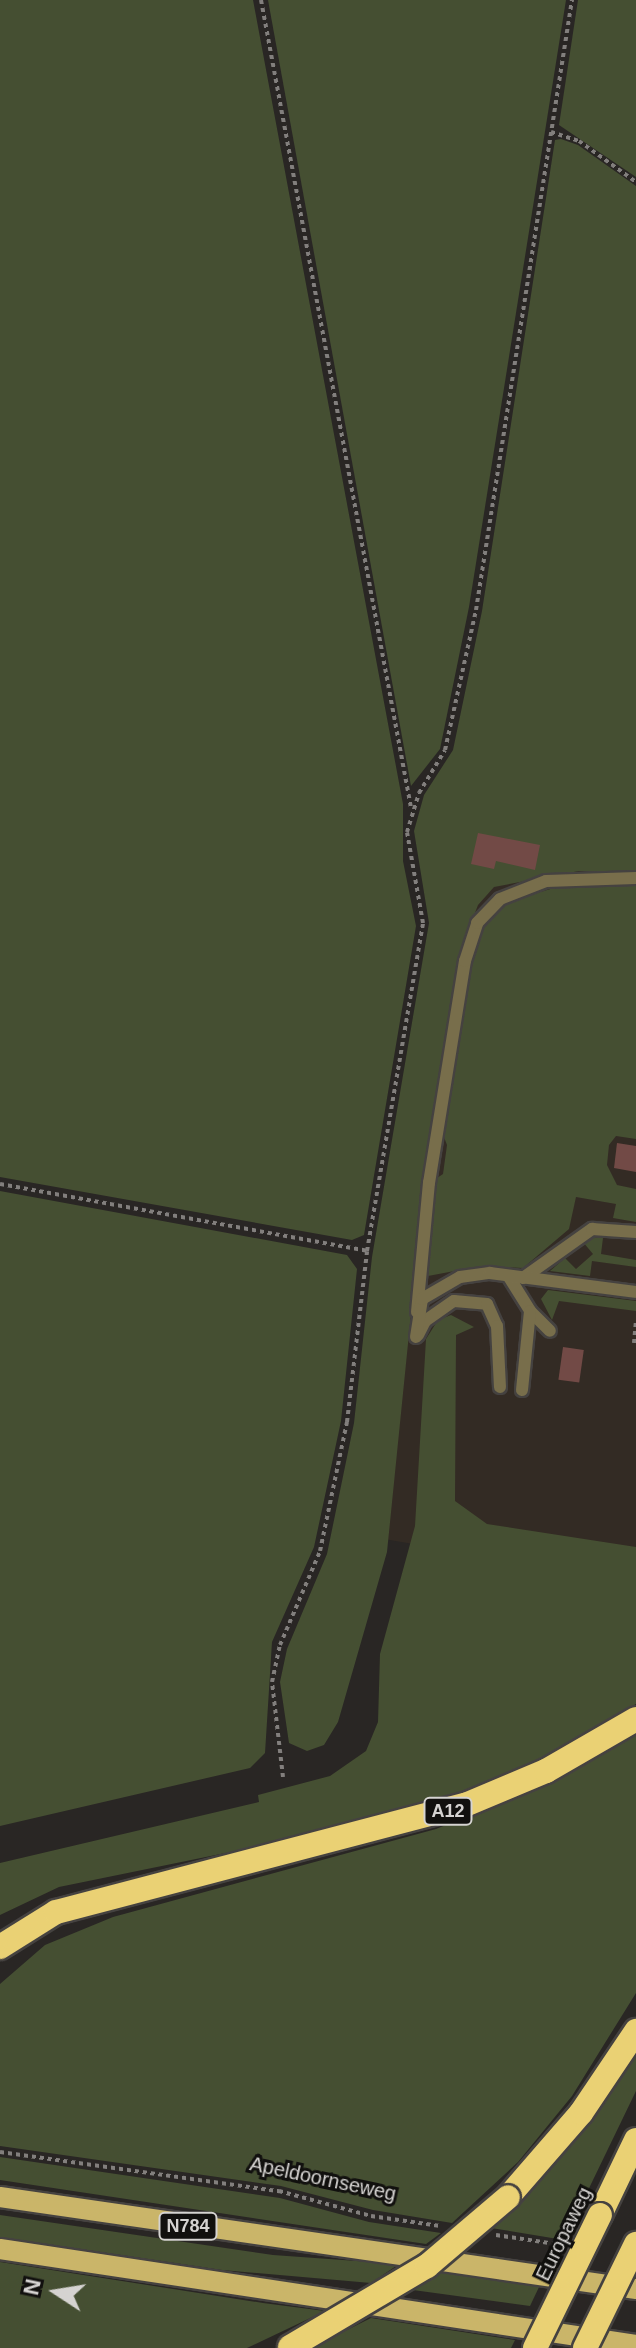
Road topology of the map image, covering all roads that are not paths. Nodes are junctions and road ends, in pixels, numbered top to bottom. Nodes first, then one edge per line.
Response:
1 (636, 878) edge
2 (636, 1232) edge
3 (509, 1277) junction
4 (523, 1278) junction
5 (636, 1292) edge
6 (530, 1311) junction
7 (417, 1312) junction
8 (550, 1331) dead end
9 (500, 1387) dead end
10 (522, 1390) dead end
11 (636, 1719) edge
12 (0, 1947) edge
13 (636, 2031) edge
14 (636, 2140) edge
15 (0, 2197) edge
16 (636, 2244) edge
17 (0, 2249) edge
18 (636, 2289) edge
19 (636, 2345) edge
20 (289, 2348) edge
21 (535, 2348) edge
22 (585, 2348) edge

1 - 7 lane
2 - 4 lane
3 - 4 lane
3 - 6 lane
3 - 7 lane
4 - 5 lane
6 - 8 lane
6 - 10 lane
7 - 9 lane
11 - 12 highway, A12
13 - 20 highway, bridge
14 - 21 highway, Europaweg, bridge
15 - 18 main road, N784
16 - 22 highway, bridge
17 - 19 main road

